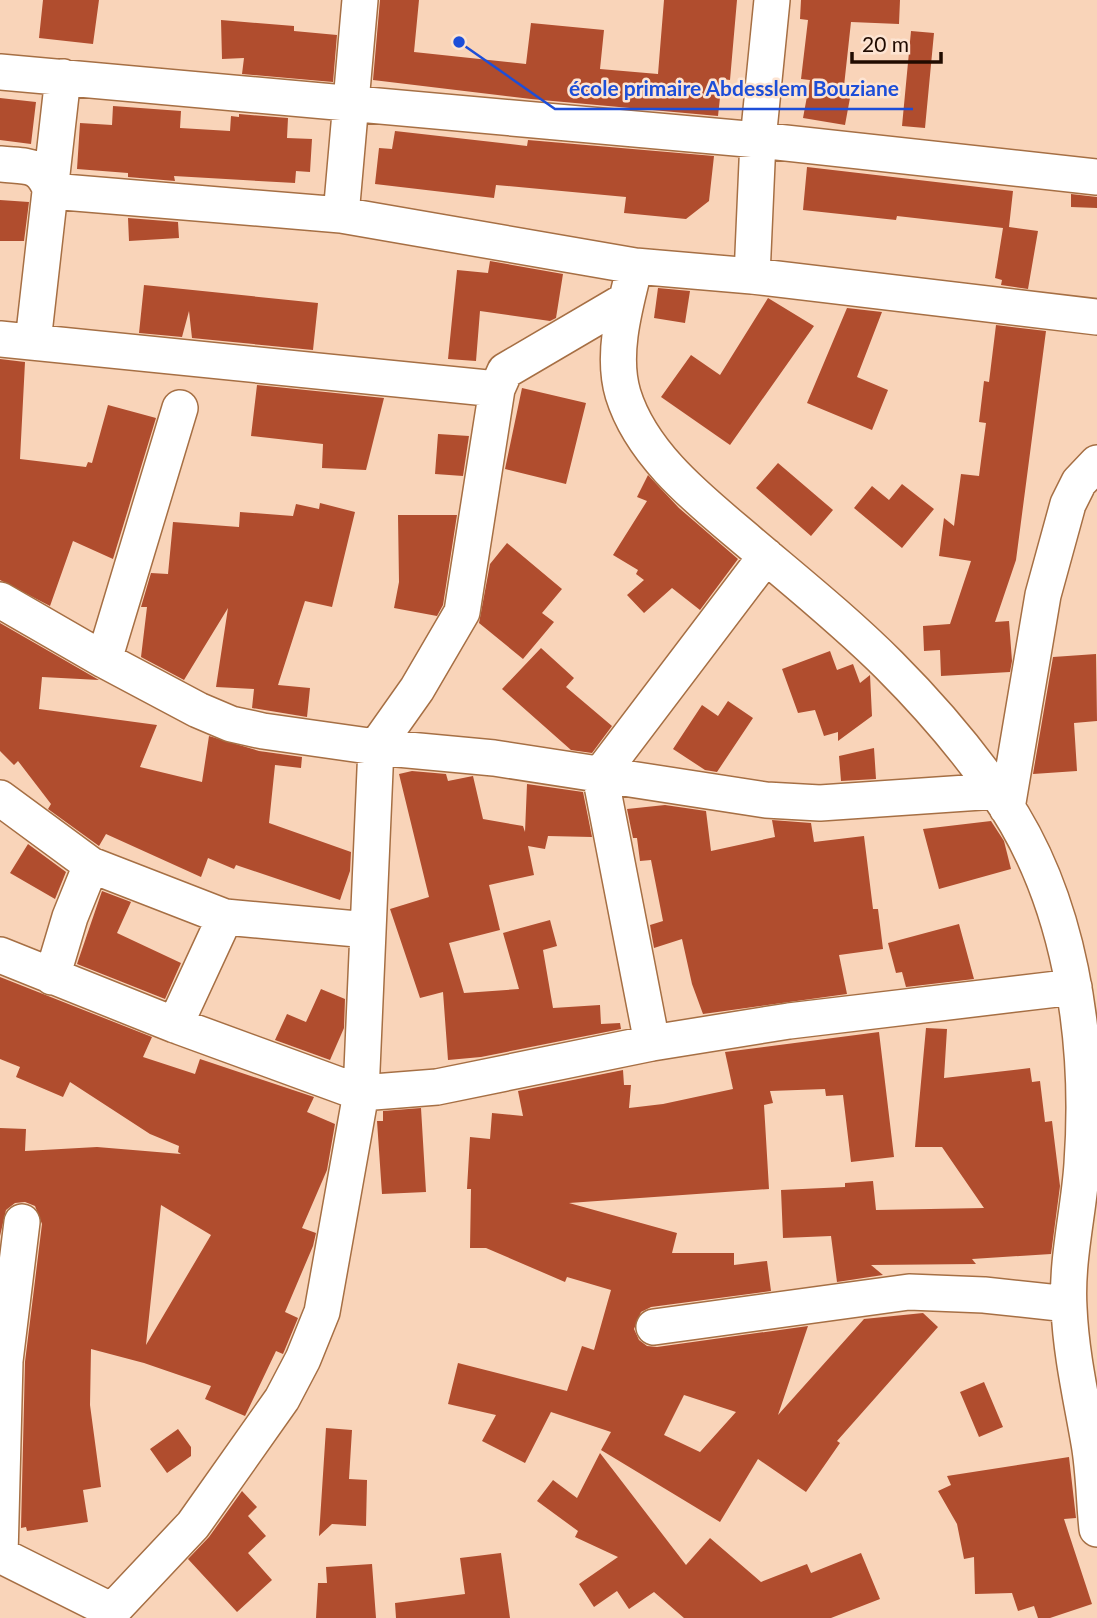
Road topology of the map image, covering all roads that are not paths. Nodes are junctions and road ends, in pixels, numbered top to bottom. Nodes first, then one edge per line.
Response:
1 (360, 0) edge
2 (772, 0) edge
3 (0, 72) edge
4 (63, 77) junction
5 (351, 103) junction
6 (758, 140) junction
7 (0, 164) edge
8 (1097, 177) edge
9 (51, 191) junction
10 (341, 215) junction
11 (635, 266) junction
12 (752, 276) junction
13 (626, 300) junction
14 (1097, 317) edge
15 (16, 341) edge
16 (497, 389) junction
17 (180, 408) dead end
18 (1097, 463) edge
19 (766, 556) junction
20 (0, 600) edge
21 (104, 660) junction
22 (376, 747) junction
23 (600, 775) junction
24 (0, 797) edge
25 (1002, 800) junction
26 (91, 864) junction
27 (225, 917) junction
28 (368, 930) junction
29 (0, 955) edge
30 (52, 977) junction
31 (1074, 987) junction
32 (175, 1025) junction
33 (652, 1043) junction
34 (361, 1093) junction
35 (22, 1222) dead end
36 (1068, 1304) junction
37 (654, 1327) dead end
38 (3, 1360) edge
39 (1097, 1529) edge
40 (0, 1555) edge
41 (116, 1614) edge

1 - 5 street
2 - 6 street
3 - 4 street
4 - 5 street
4 - 9 street
5 - 6 street
5 - 10 street
6 - 8 street
6 - 12 street
7 - 9 street
9 - 10 street
9 - 15 street
10 - 11 street
11 - 12 street
11 - 13 street
12 - 14 street
13 - 16 street
13 - 19 street
15 - 16 street
16 - 22 street
17 - 21 street
18 - 25 street
19 - 23 street
19 - 25 street
20 - 21 street
21 - 22 street
22 - 23 street
22 - 28 street
23 - 25 street
23 - 33 street
24 - 26 street
25 - 31 street
26 - 27 street
26 - 30 street
27 - 28 street
27 - 32 street
28 - 34 street
29 - 30 street
30 - 32 street
31 - 33 street
31 - 36 street
32 - 34 street
33 - 34 street
34 - 41 street
35 - 38 street
36 - 37 street
36 - 39 street
38 - 40 street
40 - 41 street

